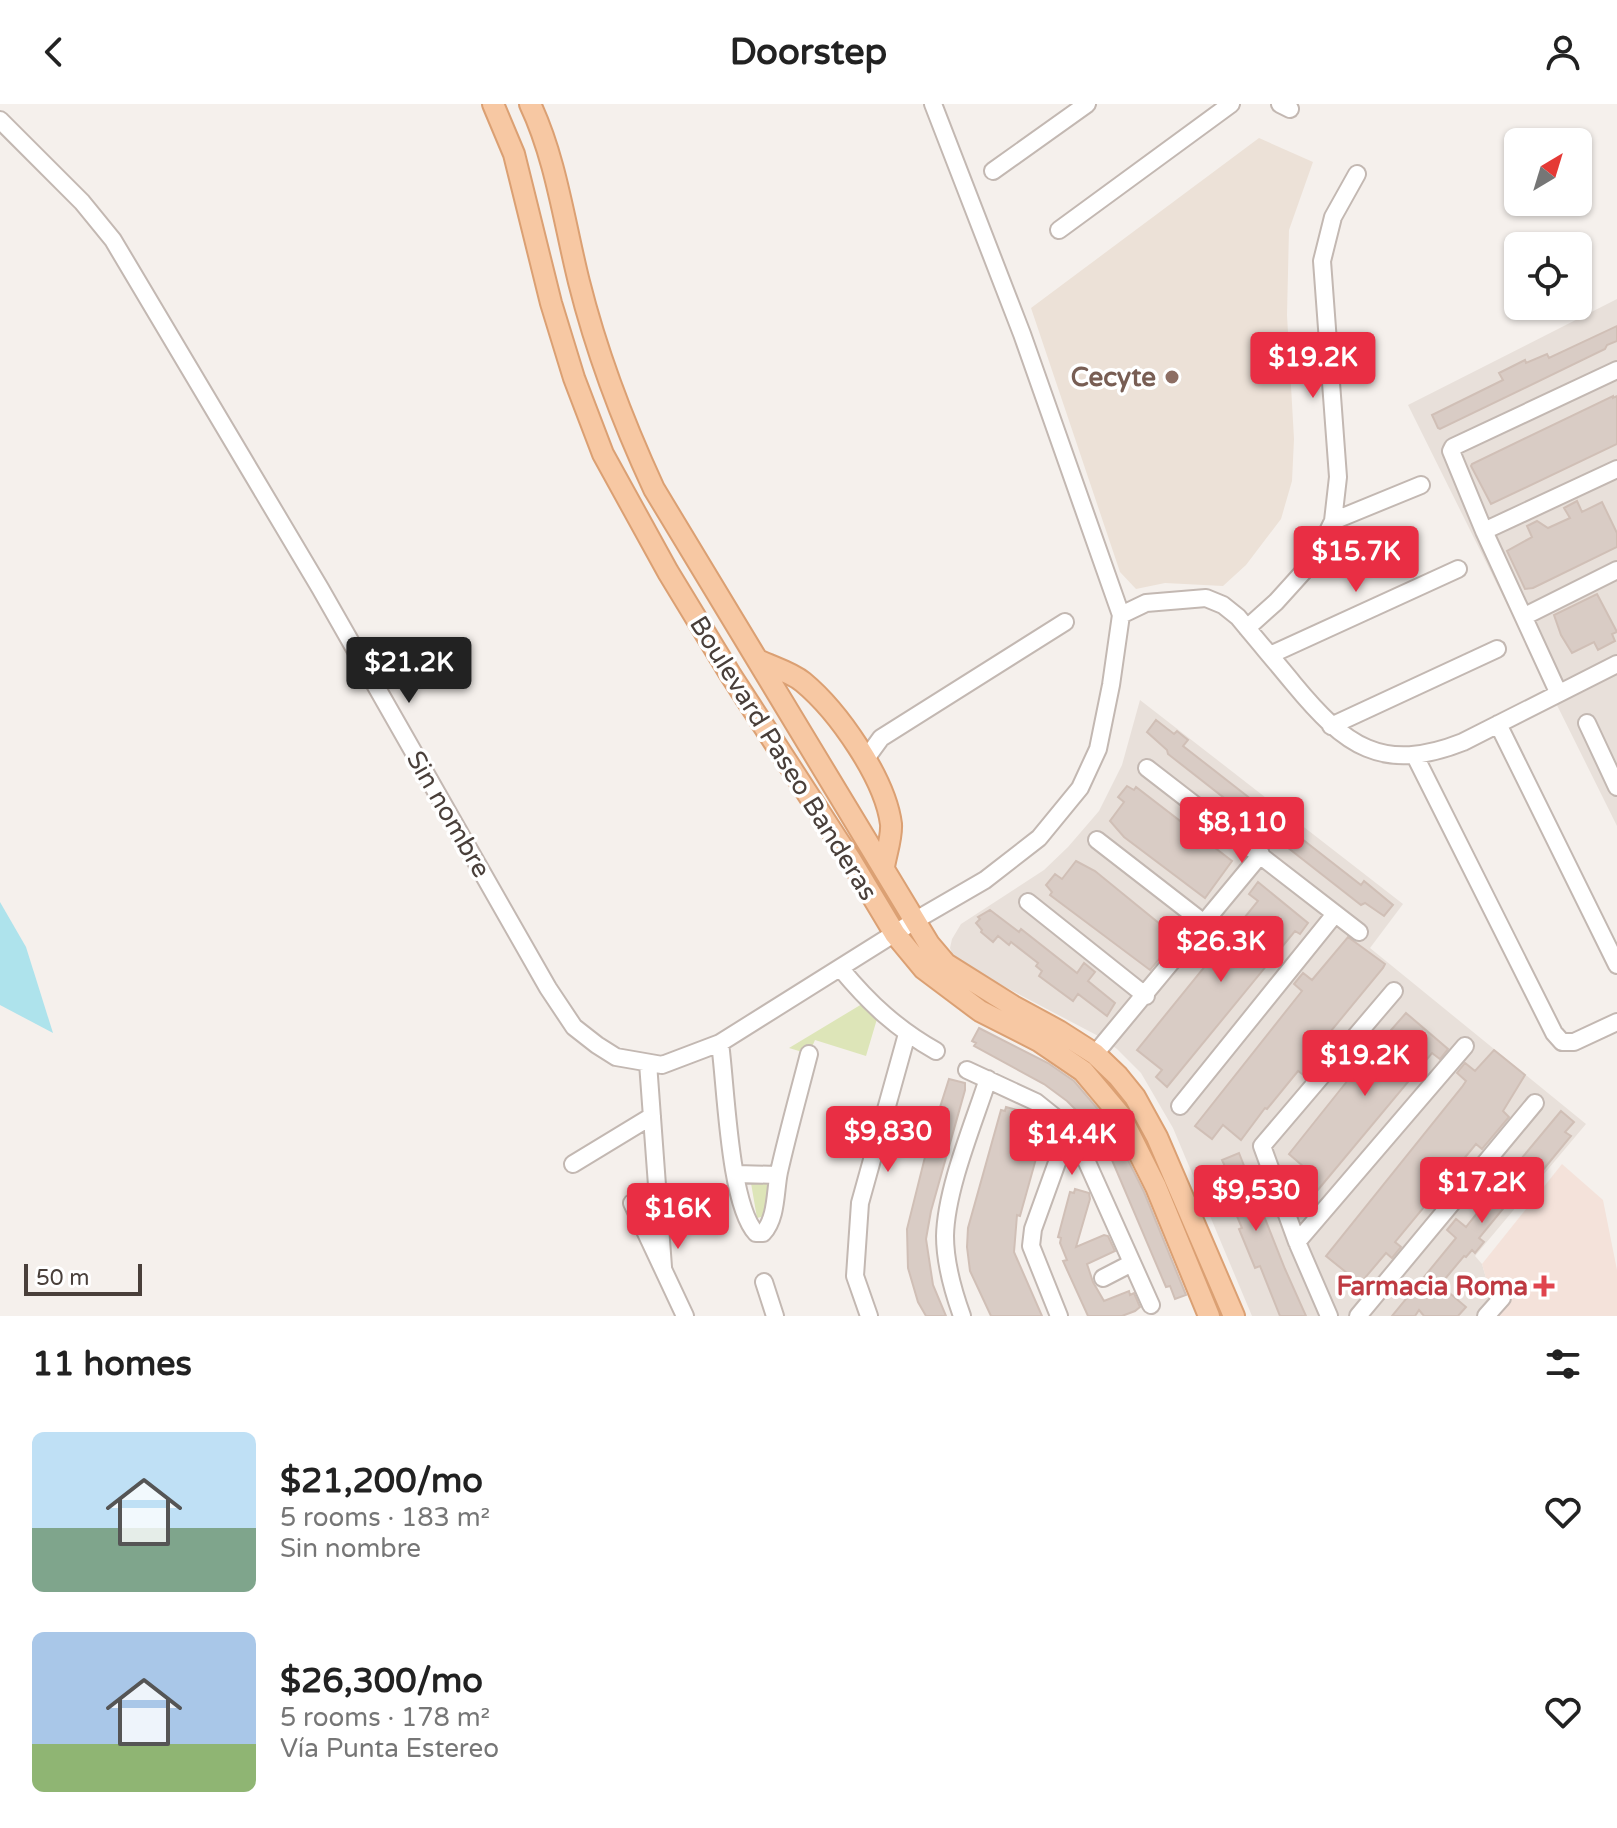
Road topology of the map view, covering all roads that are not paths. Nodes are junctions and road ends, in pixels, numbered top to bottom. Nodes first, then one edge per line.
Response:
1 (493, 104) edge
2 (530, 104) edge
3 (933, 104) edge
4 (1087, 104) edge
5 (1231, 104) edge
6 (0, 120) edge
7 (993, 171) dead end
8 (1357, 174) dead end
9 (1059, 230) dead end
10 (1617, 370) edge
11 (1617, 469) edge
12 (1421, 485) dead end
13 (1333, 521) junction
14 (1484, 531) junction
15 (1458, 569) dead end
16 (1615, 576) edge
17 (1121, 615) junction
18 (1525, 616) junction
19 (1065, 622) dead end
20 (1247, 628) junction
21 (1497, 649) dead end
22 (1270, 655) junction
23 (758, 660) junction
24 (1617, 664) edge
25 (1558, 692) junction
26 (1587, 723) dead end
27 (1498, 724) junction
28 (1331, 726) junction
29 (850, 738) junction
30 (881, 738) junction
31 (1415, 756) junction
32 (865, 760) junction
33 (1147, 768) dead end
34 (1617, 787) edge
35 (1097, 840) dead end
36 (1261, 854) junction
37 (884, 867) junction
38 (1028, 902) dead end
39 (1335, 914) junction
40 (916, 920) junction
41 (1204, 923) junction
42 (1359, 932) dead end
43 (895, 934) junction
44 (1617, 965) edge
45 (841, 969) junction
46 (1394, 991) dead end
47 (1146, 996) junction
48 (1617, 1022) edge
49 (907, 1034) junction
50 (720, 1043) junction
51 (1465, 1046) dead end
52 (936, 1051) dead end
53 (809, 1054) dead end
54 (1095, 1054) junction
55 (648, 1063) junction
56 (967, 1070) dead end
57 (988, 1079) junction
58 (1535, 1103) dead end
59 (1180, 1106) dead end
60 (652, 1116) junction
61 (1068, 1132) junction
62 (573, 1164) dead end
63 (736, 1174) junction
64 (778, 1175) junction
65 (632, 1203) dead end
66 (1297, 1242) junction
67 (1132, 1263) junction
68 (663, 1267) junction
69 (1103, 1278) dead end
70 (764, 1282) dead end
71 (1502, 1298) dead end
72 (1151, 1305) dead end
73 (685, 1316) edge
74 (775, 1316) edge
75 (869, 1316) edge
76 (962, 1316) edge
77 (1059, 1316) edge
78 (1209, 1316) edge
79 (1234, 1316) edge
80 (1329, 1316) edge
81 (1358, 1316) edge
82 (1486, 1316) edge

1 - 43 main road, Boulevard Paseo Banderas
2 - 23 main road, Boulevard Paseo Banderas
3 - 17 street
4 - 7 street
5 - 9 street
6 - 55 street, Sin nombre
8 - 13 street
10 - 14 street
11 - 14 street
12 - 13 street
13 - 20 street
14 - 18 street
15 - 22 street
16 - 18 street
17 - 20 street
17 - 40 street, Sin nombre
18 - 25 street
19 - 30 street
20 - 22 street
21 - 28 street
22 - 28 street
23 - 29 main road
23 - 37 main road, Boulevard Paseo Banderas
24 - 25 street
25 - 27 street
26 - 34 street
27 - 31 street
27 - 44 street
28 - 31 street
29 - 30 street
29 - 32 main road
30 - 32 street
31 - 48 street
32 - 37 main road
33 - 36 street
35 - 41 street
36 - 39 street
36 - 41 street
37 - 40 main road, Boulevard Paseo Banderas
38 - 47 street
39 - 42 street
39 - 59 street
40 - 43 street, Sin nombre
40 - 54 main road, Boulevard Paseo Banderas
41 - 47 street
43 - 45 street, Sin nombre
43 - 78 main road, Boulevard Paseo Banderas
45 - 49 street
45 - 50 street, Sin nombre
46 - 66 street
47 - 54 street
49 - 52 street
49 - 75 street
50 - 55 street, Sin nombre
50 - 63 street
51 - 66 street
53 - 64 street
54 - 79 main road, Boulevard Paseo Banderas
55 - 60 street
56 - 57 street
57 - 61 street
57 - 76 street
58 - 81 street
60 - 62 street
60 - 68 street
61 - 67 street
61 - 77 street
63 - 64 street
63 - 64 street
65 - 68 street
66 - 80 street
67 - 69 street
67 - 72 street
68 - 73 street
70 - 74 street
71 - 82 street

